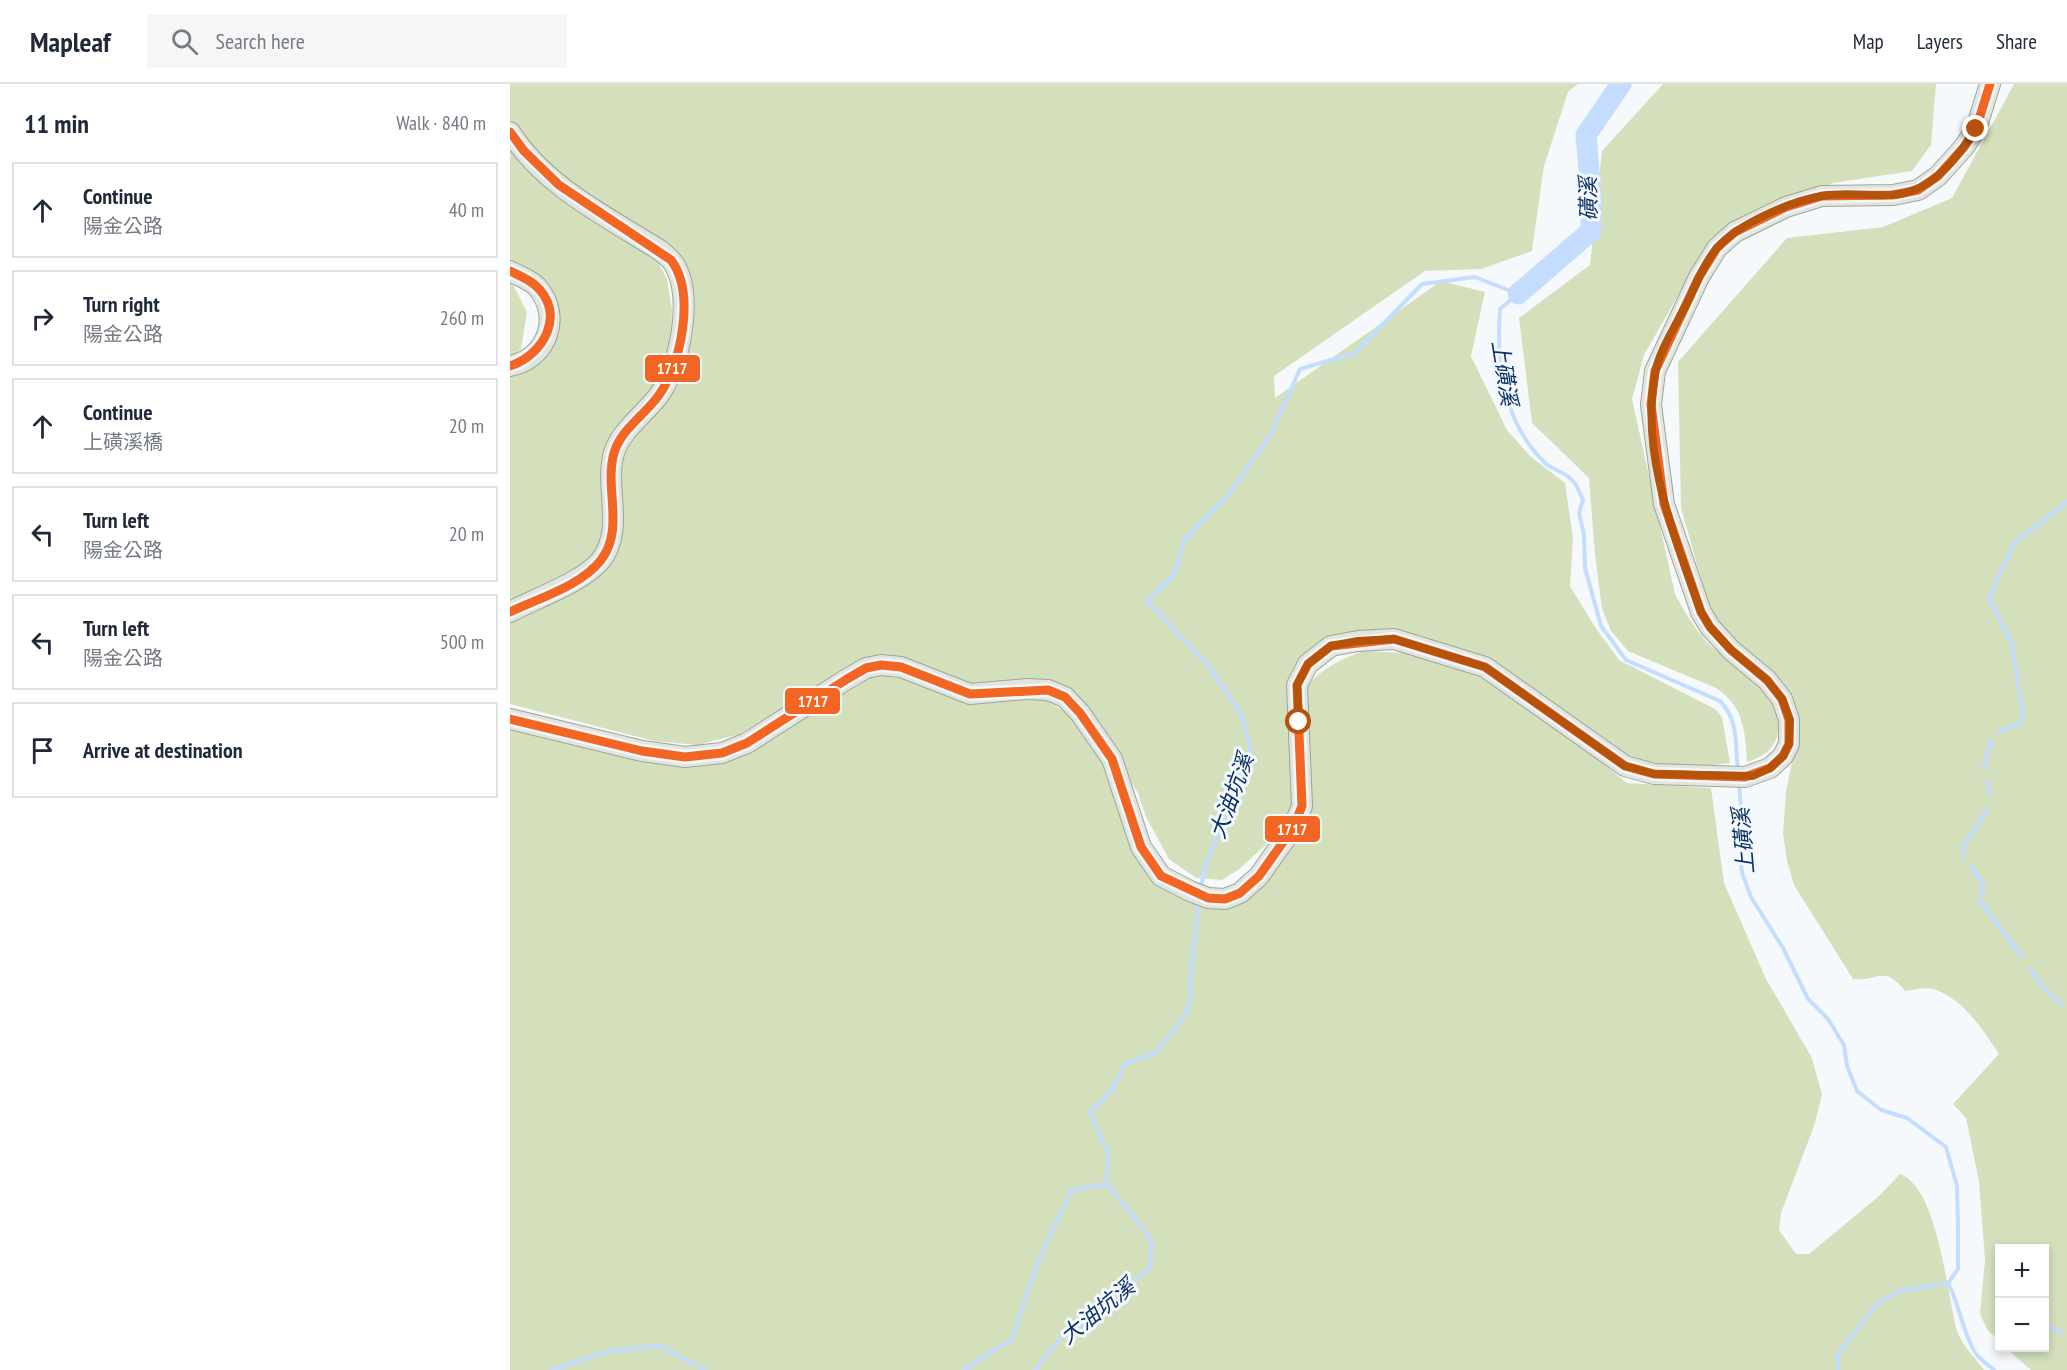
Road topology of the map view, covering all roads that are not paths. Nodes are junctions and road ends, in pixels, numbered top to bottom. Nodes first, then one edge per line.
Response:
1 (1990, 84) edge
2 (510, 132) edge
3 (510, 271) edge
4 (510, 366) edge
5 (510, 612) edge
6 (510, 719) edge

1 - 6 main road
2 - 5 main road
3 - 4 main road

